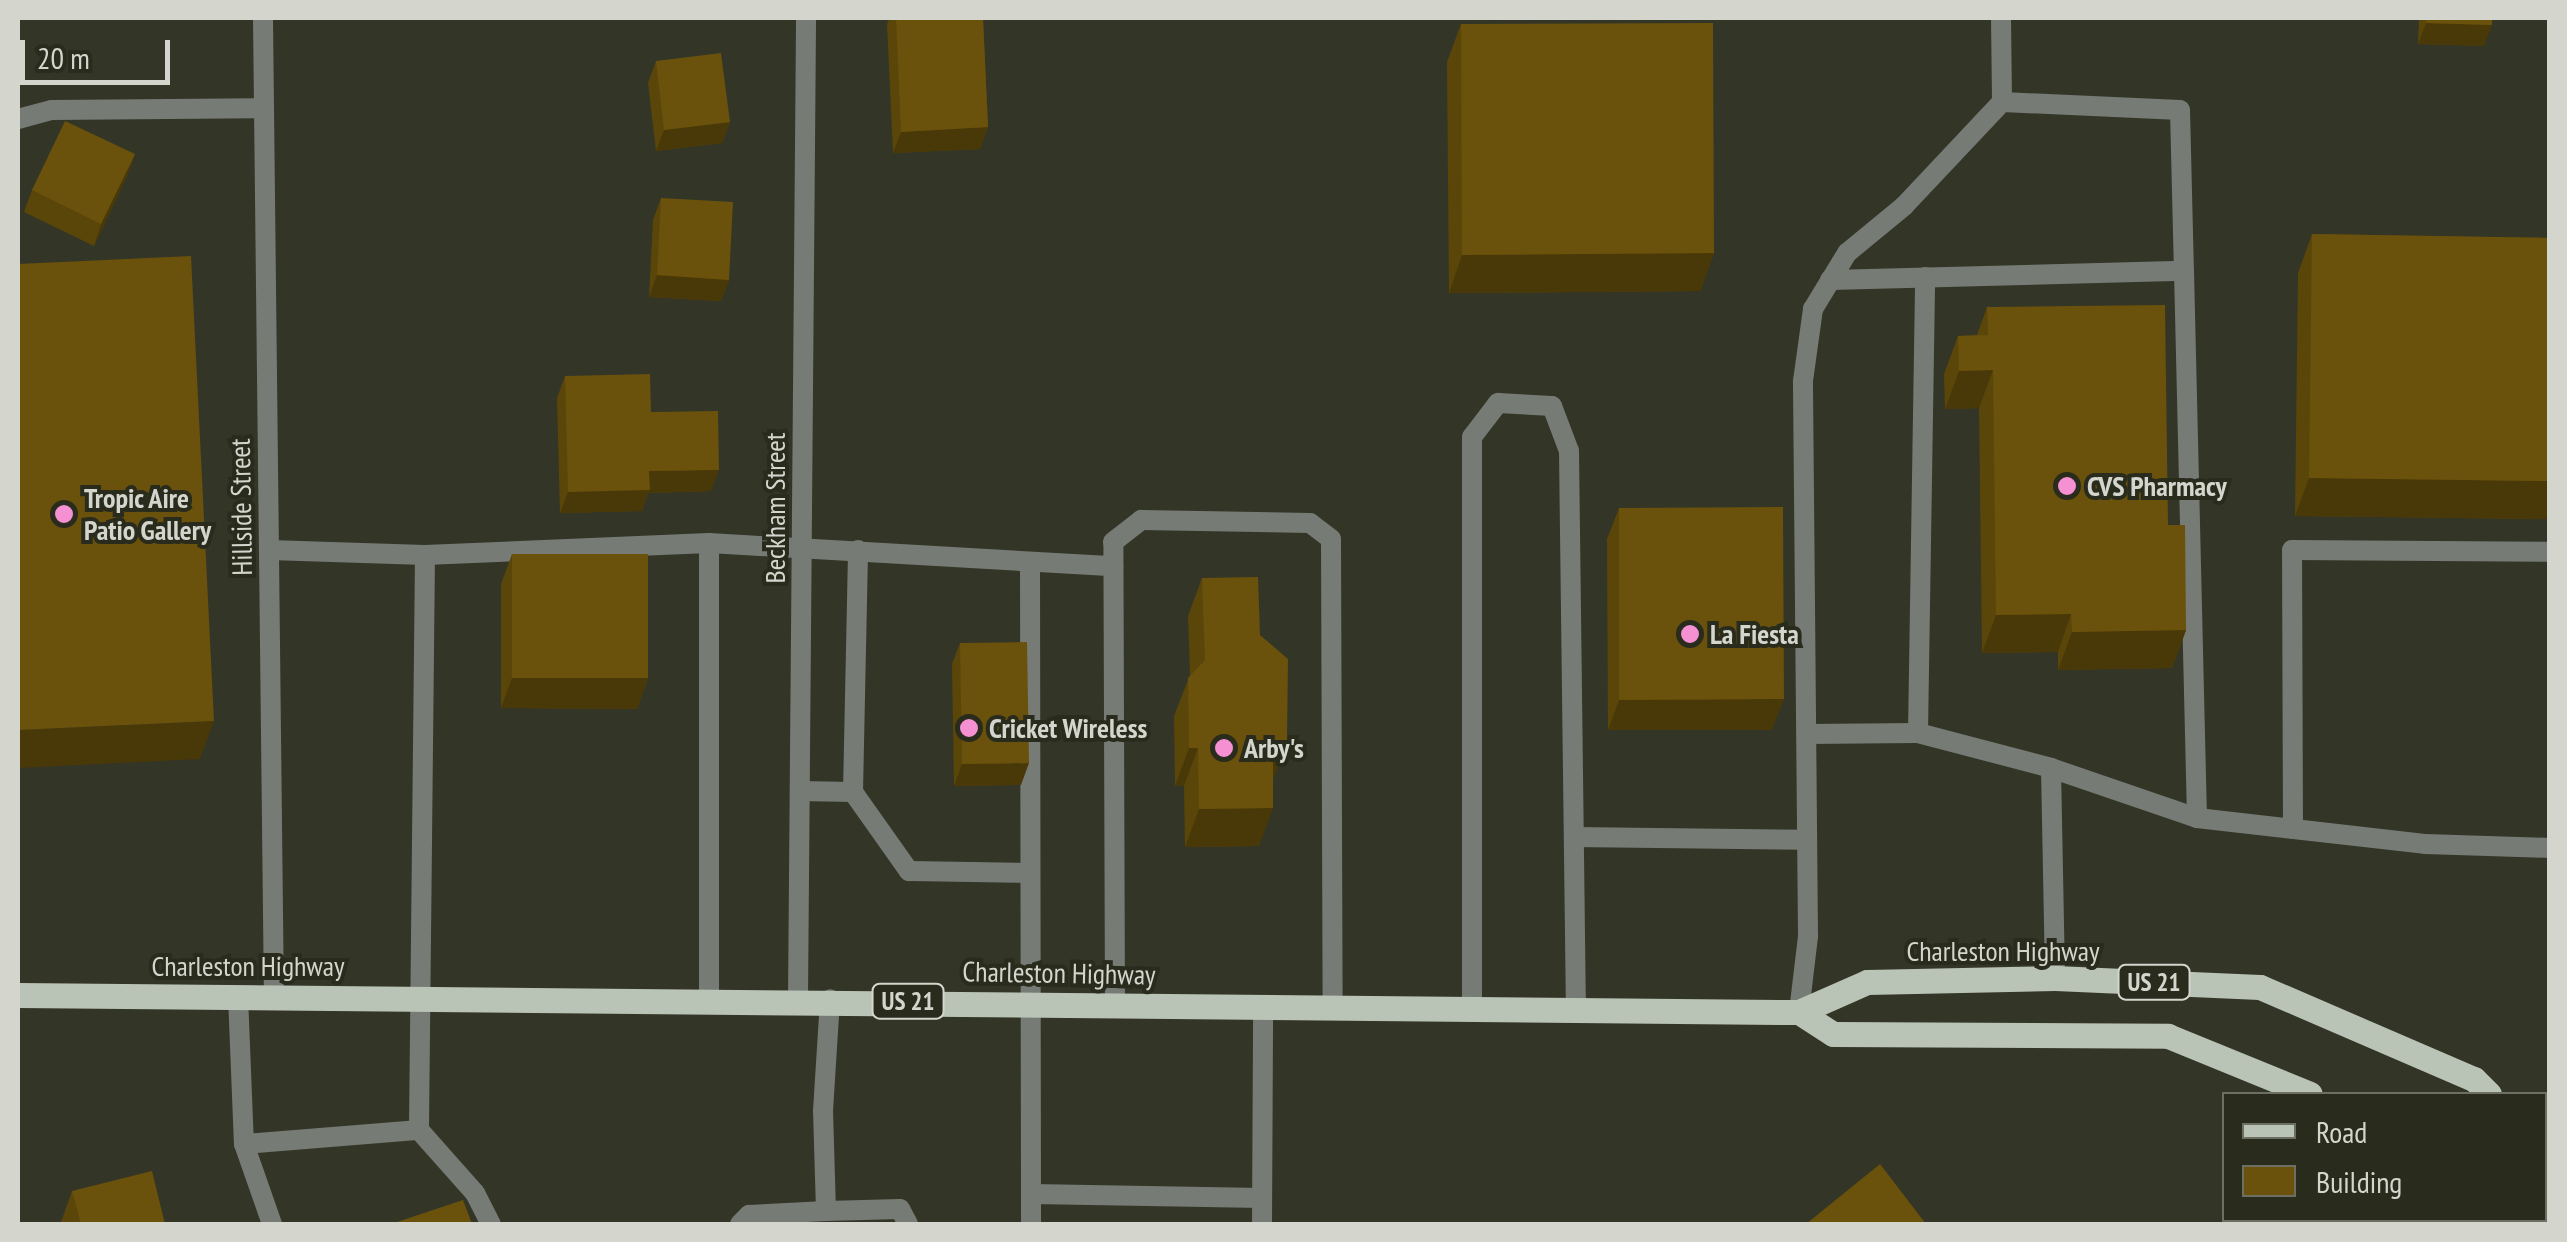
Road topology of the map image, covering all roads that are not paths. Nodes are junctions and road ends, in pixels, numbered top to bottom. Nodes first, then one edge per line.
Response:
1 (263, 18) edge
2 (806, 18) edge
3 (2001, 18) edge
4 (2002, 102) junction
5 (264, 108) junction
6 (18, 119) edge
7 (2184, 271) junction
8 (1925, 277) junction
9 (1830, 280) junction
10 (709, 543) junction
11 (803, 546) junction
12 (269, 550) junction
13 (858, 550) junction
14 (2550, 552) edge
15 (425, 556) junction
16 (1030, 563) junction
17 (1113, 566) junction
18 (1918, 733) junction
19 (1807, 734) junction
20 (2050, 768) junction
21 (800, 792) junction
22 (853, 792) junction
23 (2196, 818) junction
24 (2292, 829) junction
25 (1574, 838) junction
26 (1808, 840) junction
27 (2550, 848) edge
28 (1030, 872) junction
29 (2055, 978) junction
30 (18, 994) edge
31 (238, 996) junction
32 (274, 996) junction
33 (421, 997) junction
34 (709, 998) junction
35 (798, 999) junction
36 (830, 999) junction
37 (1029, 1002) junction
38 (1115, 1005) junction
39 (1264, 1007) junction
40 (1333, 1008) junction
41 (1472, 1010) junction
42 (1576, 1012) junction
43 (1799, 1012) junction
44 (2273, 1085) edge
45 (2302, 1092) edge
46 (2487, 1092) edge
47 (419, 1130) junction
48 (244, 1144) junction
49 (475, 1193) junction
50 (1032, 1194) junction
51 (1262, 1198) junction
52 (826, 1211) junction
53 (272, 1224) edge
54 (472, 1224) edge
55 (491, 1224) edge
56 (740, 1224) edge
57 (908, 1224) edge
58 (1031, 1224) edge
59 (1262, 1224) edge

1 - 5 street, Hillside Street
2 - 11 street, Beckham Street
3 - 4 street
4 - 7 street
4 - 9 street
5 - 6 street
5 - 12 street, Hillside Street
7 - 8 street
7 - 23 street
8 - 9 street
8 - 18 street
9 - 19 street
10 - 11 street
10 - 15 street
10 - 34 street
11 - 13 street
11 - 21 street, Beckham Street
12 - 15 street
12 - 32 street, Hillside Street
13 - 16 street
13 - 22 street
14 - 24 street
15 - 33 street
16 - 17 street
16 - 28 street
17 - 38 street
17 - 40 street
18 - 19 street
18 - 20 street
19 - 26 street
20 - 23 street
20 - 29 street
21 - 22 street
21 - 35 street, Beckham Street
22 - 28 street
23 - 24 street
24 - 27 street
25 - 26 street
25 - 41 street
25 - 42 street
26 - 43 street
28 - 37 street
29 - 43 main road, Charleston Highway / US 21
29 - 46 main road, Charleston Highway / US 21
30 - 31 main road, Charleston Highway / US 21
31 - 32 main road, Charleston Highway / US 21
31 - 48 street
32 - 33 main road, Charleston Highway / US 21
33 - 34 main road, Charleston Highway / US 21
33 - 47 street
34 - 35 main road, Charleston Highway / US 21
35 - 36 main road, Charleston Highway / US 21
36 - 37 main road, Charleston Highway / US 21
36 - 52 street
37 - 38 main road, Charleston Highway / US 21
37 - 50 street
38 - 39 main road, Charleston Highway / US 21
39 - 40 main road, Charleston Highway / US 21
39 - 51 street
40 - 41 main road, Charleston Highway / US 21
41 - 42 main road, Charleston Highway / US 21
42 - 43 main road, Charleston Highway / US 21
43 - 44 main road, Charleston Highway / US 21
44 - 45 main road, Charleston Highway / US 21
47 - 48 street
47 - 49 street
48 - 53 street
49 - 54 street
49 - 55 street
50 - 51 street
50 - 58 street
51 - 59 street
52 - 56 street
52 - 57 street

